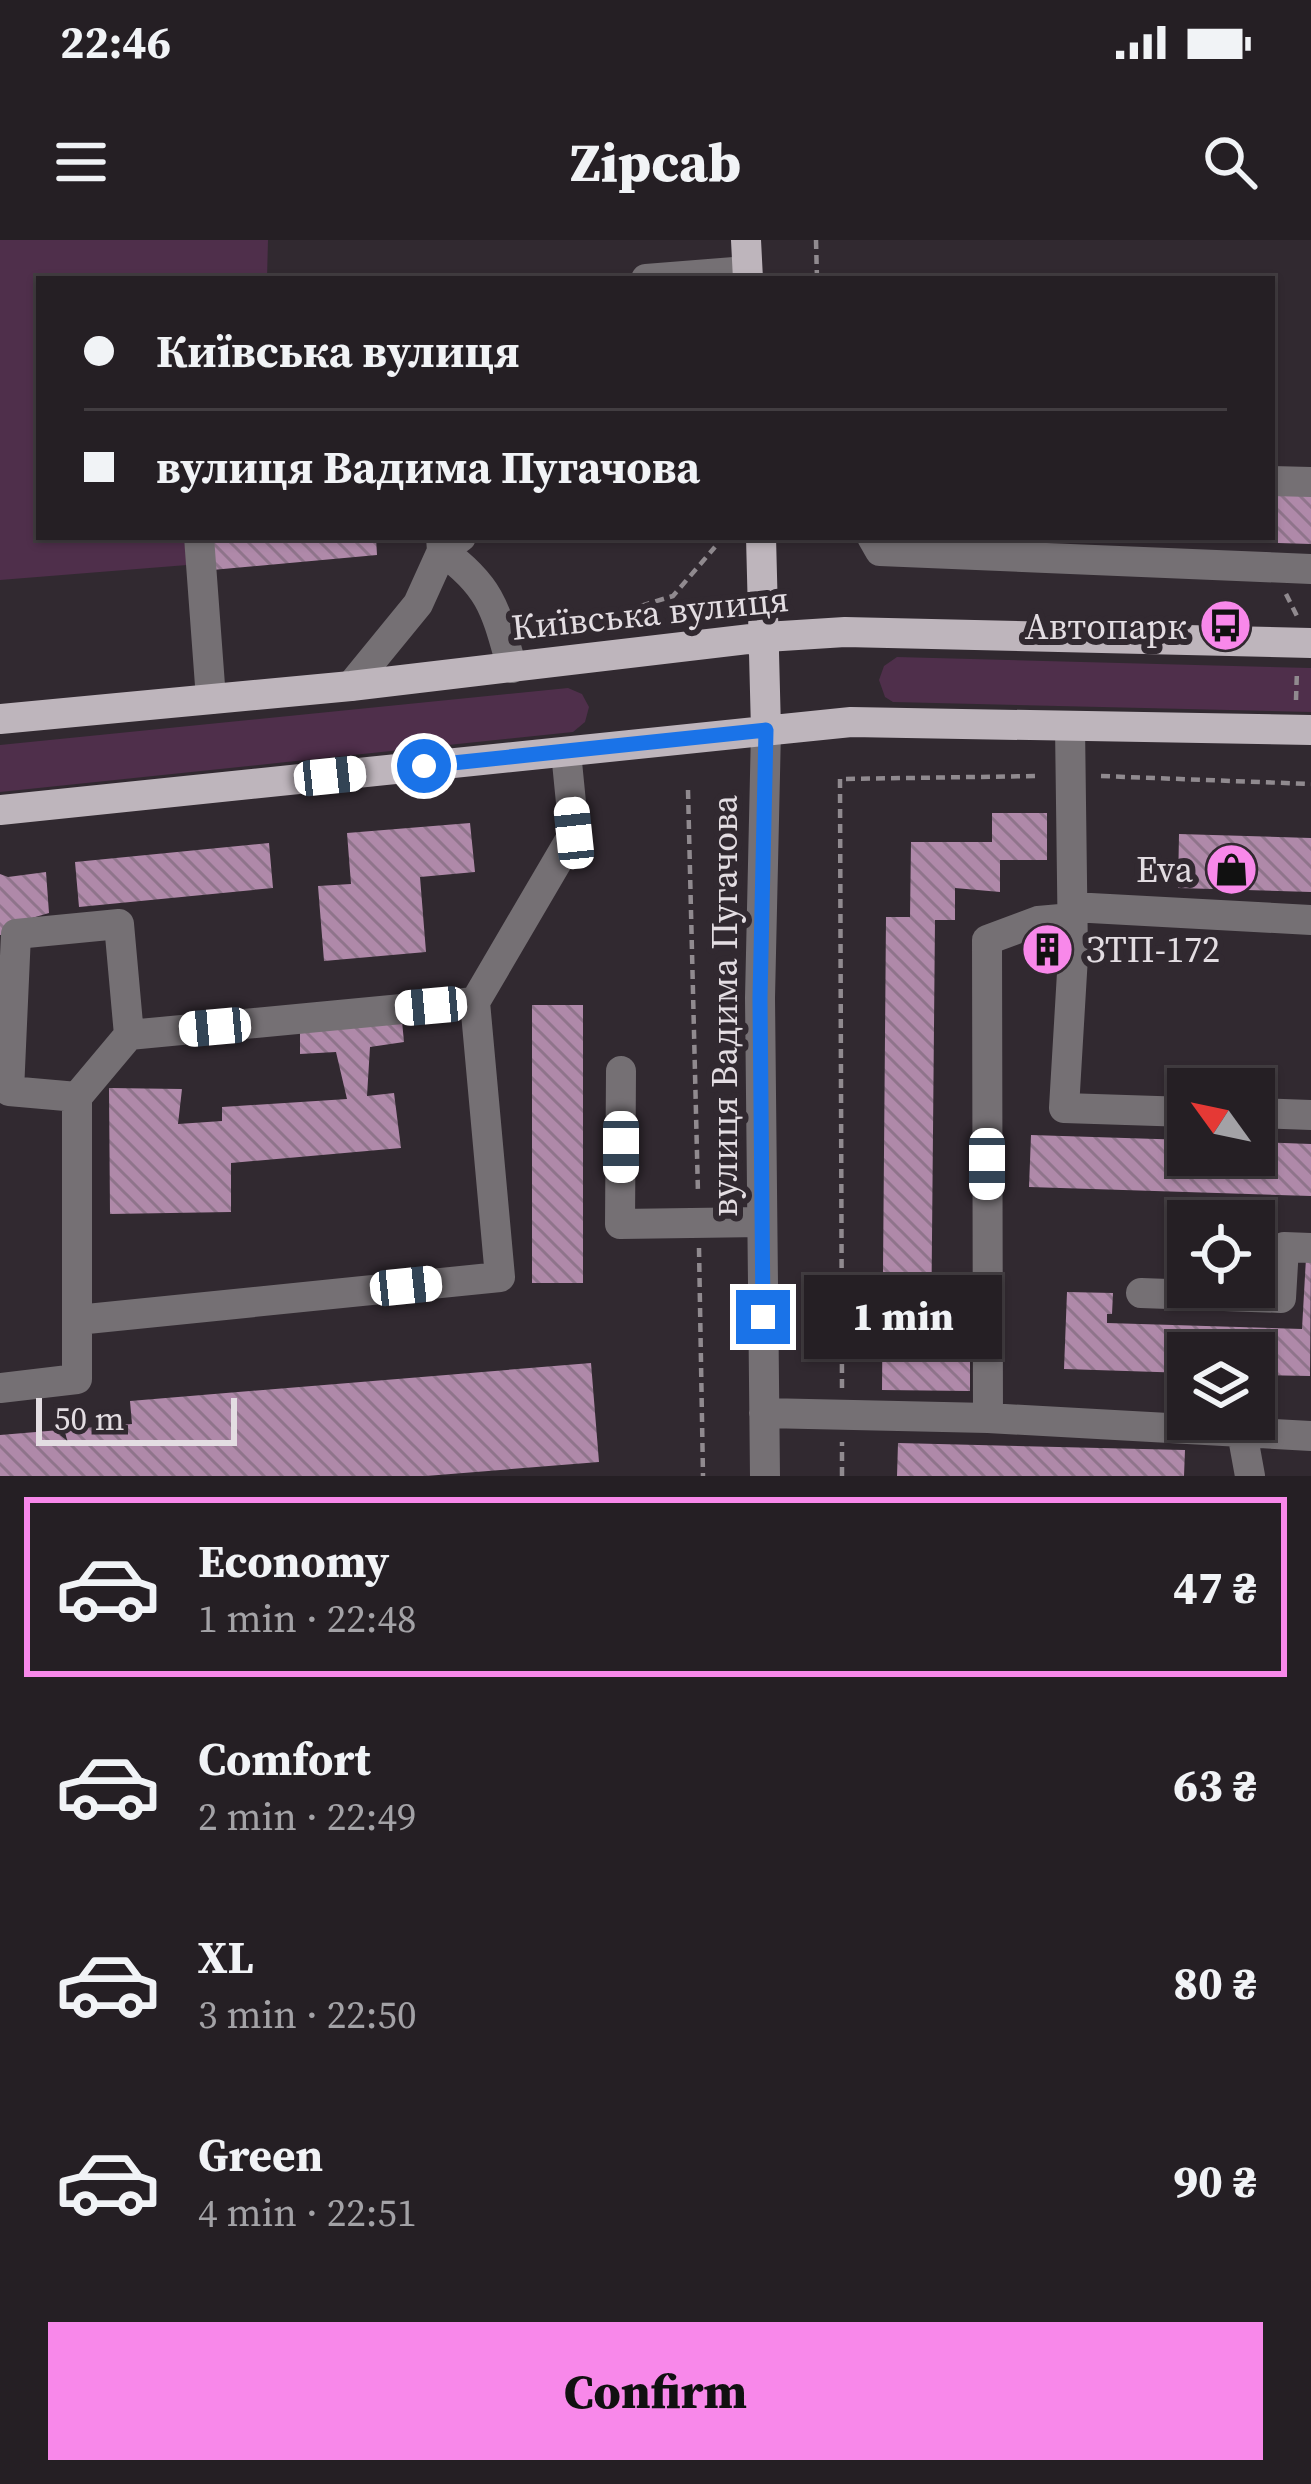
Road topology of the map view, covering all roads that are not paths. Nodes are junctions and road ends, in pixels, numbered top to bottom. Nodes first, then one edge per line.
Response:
1 (747, 263) edge
2 (665, 276) edge
3 (1275, 481) edge
4 (1311, 482) edge
5 (199, 540) edge
6 (761, 540) edge
7 (874, 540) edge
8 (448, 542) edge
9 (1311, 569) edge
10 (766, 637) junction
11 (1304, 656) edge
12 (512, 668) junction
13 (351, 686) junction
14 (212, 699) junction
15 (0, 719) edge
16 (1304, 721) edge
17 (1070, 726) junction
18 (766, 730) junction
19 (566, 752) junction
20 (0, 810) edge
21 (1072, 913) junction
22 (1311, 920) edge
23 (475, 1002) junction
24 (129, 1035) junction
25 (621, 1071) dead end
26 (77, 1097) junction
27 (1167, 1111) edge
28 (1275, 1114) edge
29 (1311, 1115) edge
30 (762, 1222) junction
31 (1311, 1248) edge
32 (1141, 1293) dead end
33 (77, 1320) junction
34 (0, 1388) edge
35 (764, 1413) junction
36 (988, 1418) junction
37 (1167, 1428) edge
38 (1275, 1434) edge
39 (1311, 1436) edge
40 (1243, 1440) edge
41 (765, 1476) edge
42 (1250, 1476) edge

1 - 2 street
3 - 4 street
5 - 14 street
6 - 10 main road, вулиця Вадима Пугачова
7 - 9 street
8 - 12 street
8 - 13 street
10 - 11 main road, Київська вулиця
10 - 12 main road, Київська вулиця
10 - 18 main road, вулиця Вадима Пугачова
12 - 13 main road, Київська вулиця
13 - 14 main road, Київська вулиця
14 - 15 main road, Київська вулиця
16 - 17 main road
17 - 18 main road
17 - 21 street
18 - 19 main road
18 - 30 street, вулиця Вадима Пугачова
19 - 20 main road
19 - 23 street
21 - 22 street
21 - 27 street
21 - 36 street
23 - 24 street
23 - 33 street
24 - 26 street
24 - 26 street
25 - 30 street
26 - 33 street
28 - 29 street
30 - 35 street, вулиця Вадима Пугачова
31 - 32 street
33 - 34 street
35 - 36 street
35 - 41 street, вулиця Вадима Пугачова
36 - 37 street
38 - 39 street
40 - 42 street

